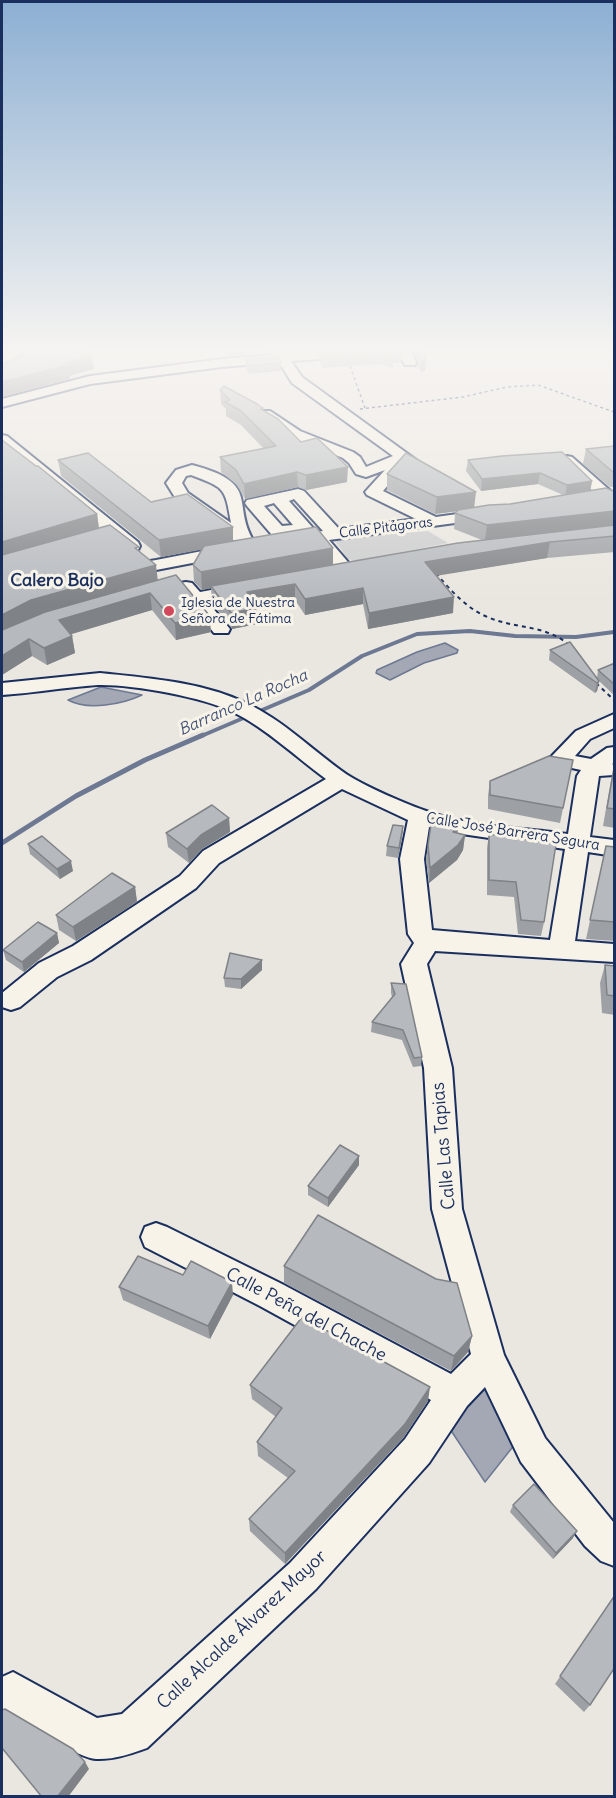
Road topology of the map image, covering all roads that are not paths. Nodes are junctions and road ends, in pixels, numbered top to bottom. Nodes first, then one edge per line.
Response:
1 (300, 436) edge
2 (374, 436) edge
3 (5, 445) edge
4 (585, 457) edge
5 (405, 459) junction
6 (213, 461) dead end
7 (192, 470) junction
8 (440, 481) edge
9 (612, 496) edge
10 (278, 498) junction
11 (586, 500) edge
12 (492, 509) edge
13 (441, 526) junction
14 (116, 533) junction
15 (335, 534) junction
16 (316, 536) junction
17 (96, 539) edge
18 (257, 540) junction
19 (204, 556) junction
20 (156, 565) junction
21 (366, 566) edge
22 (345, 569) junction
23 (322, 574) edge
24 (175, 585) junction
25 (265, 585) edge
26 (196, 598) junction
27 (221, 629) dead end
28 (8, 689) edge
29 (615, 720) edge
30 (615, 753) edge
31 (604, 769) edge
32 (341, 780) junction
33 (420, 817) junction
34 (576, 843) junction
35 (615, 848) edge
36 (428, 941) junction
37 (561, 950) junction
38 (615, 953) edge
39 (11, 1000) dead end
40 (156, 1238) dead end
41 (489, 1359) junction
42 (455, 1394) junction
43 (615, 1548) edge
44 (2, 1698) edge

1 - 5 street
2 - 5 street
3 - 14 street
4 - 9 street
5 - 8 street
5 - 13 street
6 - 7 street
7 - 18 street
7 - 18 street
9 - 11 street
10 - 15 street
10 - 18 street
10 - 18 street
12 - 13 street, Calle Pitágoras
13 - 15 street, Calle Pitágoras
14 - 17 street
14 - 20 street
15 - 16 street, Calle Pitágoras
16 - 18 street, Calle Pitágoras
16 - 22 street
18 - 19 street, Calle Pitágoras
19 - 20 street, Calle Pitágoras
19 - 24 street
20 - 24 street
21 - 22 street
22 - 23 street
24 - 26 street
25 - 26 street
26 - 27 street
28 - 32 street, Calle José Barrera Segura
29 - 31 street
30 - 31 street
31 - 34 street
32 - 33 street, Calle José Barrera Segura
32 - 39 street
33 - 34 street, Calle José Barrera Segura
33 - 36 street
34 - 35 street, Calle José Barrera Segura
34 - 37 street
36 - 37 street
36 - 41 street, Calle Las Tapias
37 - 38 street
40 - 42 street, Calle Peña del Chache
41 - 42 street, Calle Alcalde Álvarez Mayor
41 - 43 street, Calle Las Tapias
42 - 44 street, Calle Alcalde Álvarez Mayor

